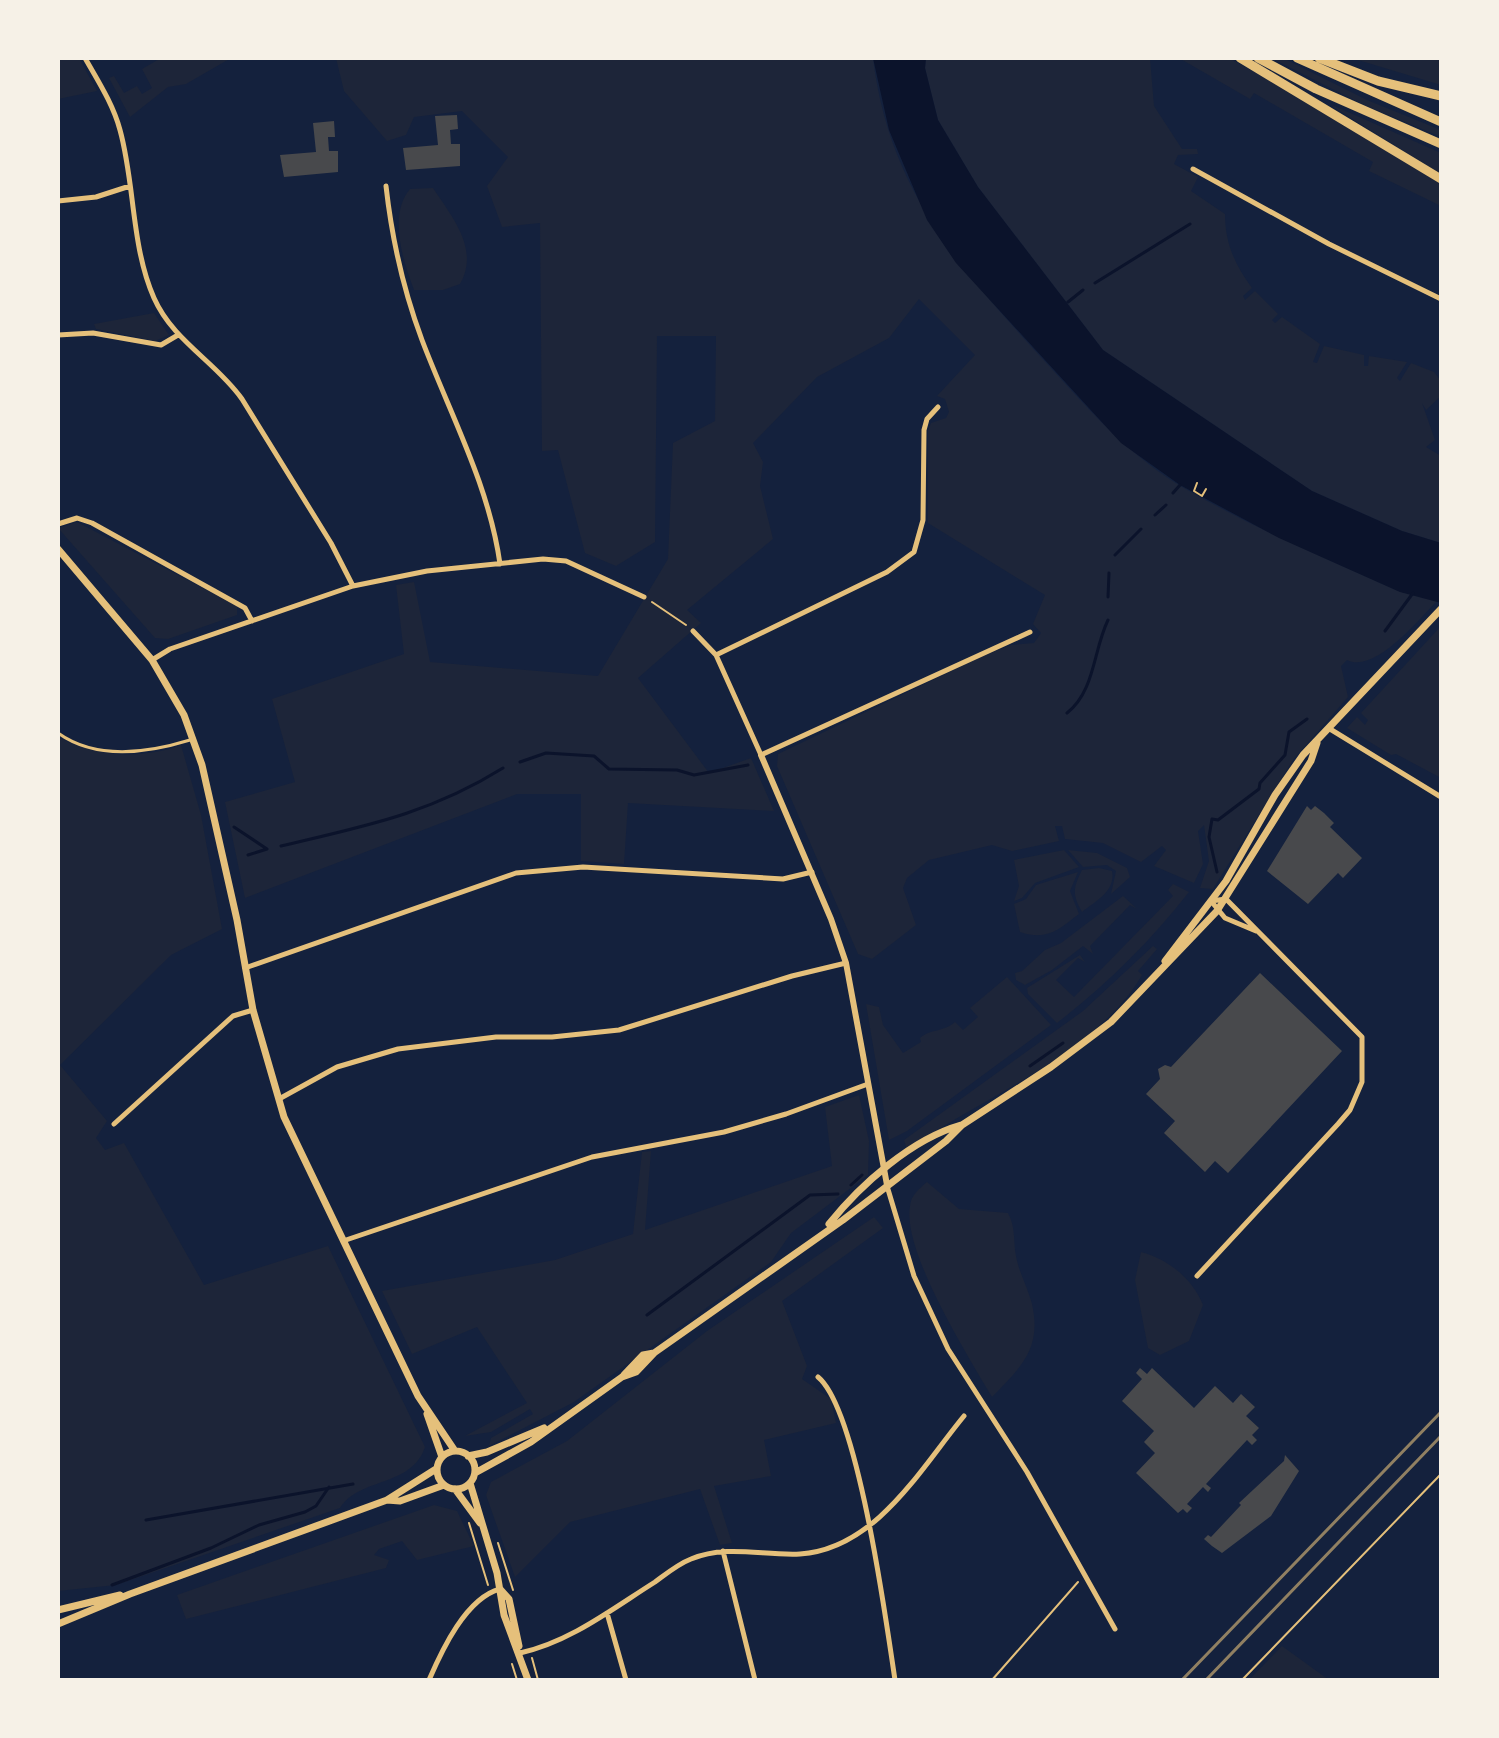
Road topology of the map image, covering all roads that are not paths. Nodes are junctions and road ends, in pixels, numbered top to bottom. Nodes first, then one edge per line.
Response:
1 (85, 58) edge
2 (1240, 58) edge
3 (1258, 58) edge
4 (1297, 58) edge
5 (1319, 58) edge
6 (1441, 96) edge
7 (1441, 122) edge
8 (1441, 144) edge
9 (1193, 169) dead end
10 (1441, 179) edge
11 (130, 186) junction
12 (386, 186) dead end
13 (58, 201) edge
14 (1441, 299) edge
15 (58, 335) edge
16 (178, 335) junction
17 (938, 407) dead end
18 (58, 524) edge
19 (58, 549) edge
20 (500, 564) junction
21 (353, 586) junction
22 (644, 597) road end
23 (1441, 609) edge
24 (252, 621) junction
25 (693, 631) road end
26 (1030, 632) dead end
27 (716, 655) junction
28 (152, 660) junction
29 (1330, 729) junction
30 (58, 733) edge
31 (194, 739) junction
32 (1317, 743) junction
33 (761, 755) junction
34 (1441, 797) edge
35 (812, 872) junction
36 (1226, 899) junction
37 (1211, 901) junction
38 (1217, 911) junction
39 (1256, 931) junction
40 (846, 963) junction
41 (244, 968) junction
42 (1154, 977) junction
43 (253, 1010) junction
44 (868, 1084) junction
45 (278, 1100) junction
46 (114, 1124) dead end
47 (962, 1125) junction
48 (884, 1172) junction
49 (887, 1185) junction
50 (826, 1229) junction
51 (342, 1241) junction
52 (1197, 1276) dead end
53 (818, 1377) dead end
54 (427, 1414) junction
55 (964, 1416) dead end
56 (546, 1428) junction
57 (455, 1451) junction
58 (468, 1456) junction
59 (442, 1457) junction
60 (436, 1469) junction
61 (475, 1473) junction
62 (470, 1483) junction
63 (444, 1485) junction
64 (455, 1489) junction
65 (387, 1500) junction
66 (481, 1524) junction
67 (869, 1528) junction
68 (723, 1551) junction
69 (500, 1589) junction
70 (130, 1594) junction
71 (59, 1608) edge
72 (607, 1613) junction
73 (61, 1623) edge
74 (1115, 1629) dead end
75 (520, 1653) junction
76 (429, 1680) edge
77 (528, 1680) edge
78 (626, 1680) edge
79 (755, 1680) edge
80 (895, 1680) edge

1 - 11 street
2 - 10 highway
3 - 8 highway
4 - 7 highway
5 - 6 highway
9 - 14 street
11 - 13 street
11 - 16 street
12 - 20 street
15 - 16 street
16 - 21 street
17 - 27 street
18 - 24 street
19 - 28 main road
20 - 21 street
20 - 22 street
21 - 24 street
23 - 29 main road
24 - 28 street
25 - 27 street
26 - 33 street
27 - 33 street
28 - 31 main road
29 - 32 main road
29 - 34 street
30 - 31 lane
31 - 41 main road
32 - 36 main road
32 - 37 main road
33 - 35 street
35 - 40 street
35 - 41 street
36 - 37 street
36 - 38 main road
36 - 39 street
37 - 38 street
37 - 42 main road
38 - 39 street
38 - 42 main road
39 - 52 street
40 - 44 street
40 - 45 street
41 - 43 main road
42 - 47 main road
43 - 45 main road
43 - 46 street
44 - 48 street
44 - 51 street
45 - 51 main road
47 - 48 main road
47 - 49 main road
48 - 49 street
48 - 50 main road
49 - 50 main road
49 - 74 street
50 - 56 main road
51 - 54 main road
53 - 67 street
54 - 57 main road
54 - 59 main road
55 - 67 street
56 - 58 main road
56 - 61 main road
57 - 58 main road
57 - 59 main road
58 - 61 main road
59 - 60 main road
60 - 63 main road
60 - 65 main road
61 - 62 main road
62 - 64 main road
62 - 66 main road
63 - 64 main road
63 - 65 main road
64 - 66 main road
65 - 70 main road
66 - 69 main road
67 - 68 street
67 - 80 street
68 - 72 street
68 - 79 street
69 - 75 main road
69 - 76 street
70 - 71 main road
70 - 73 main road
71 - 73 lane
72 - 75 street
72 - 78 street
75 - 77 main road

